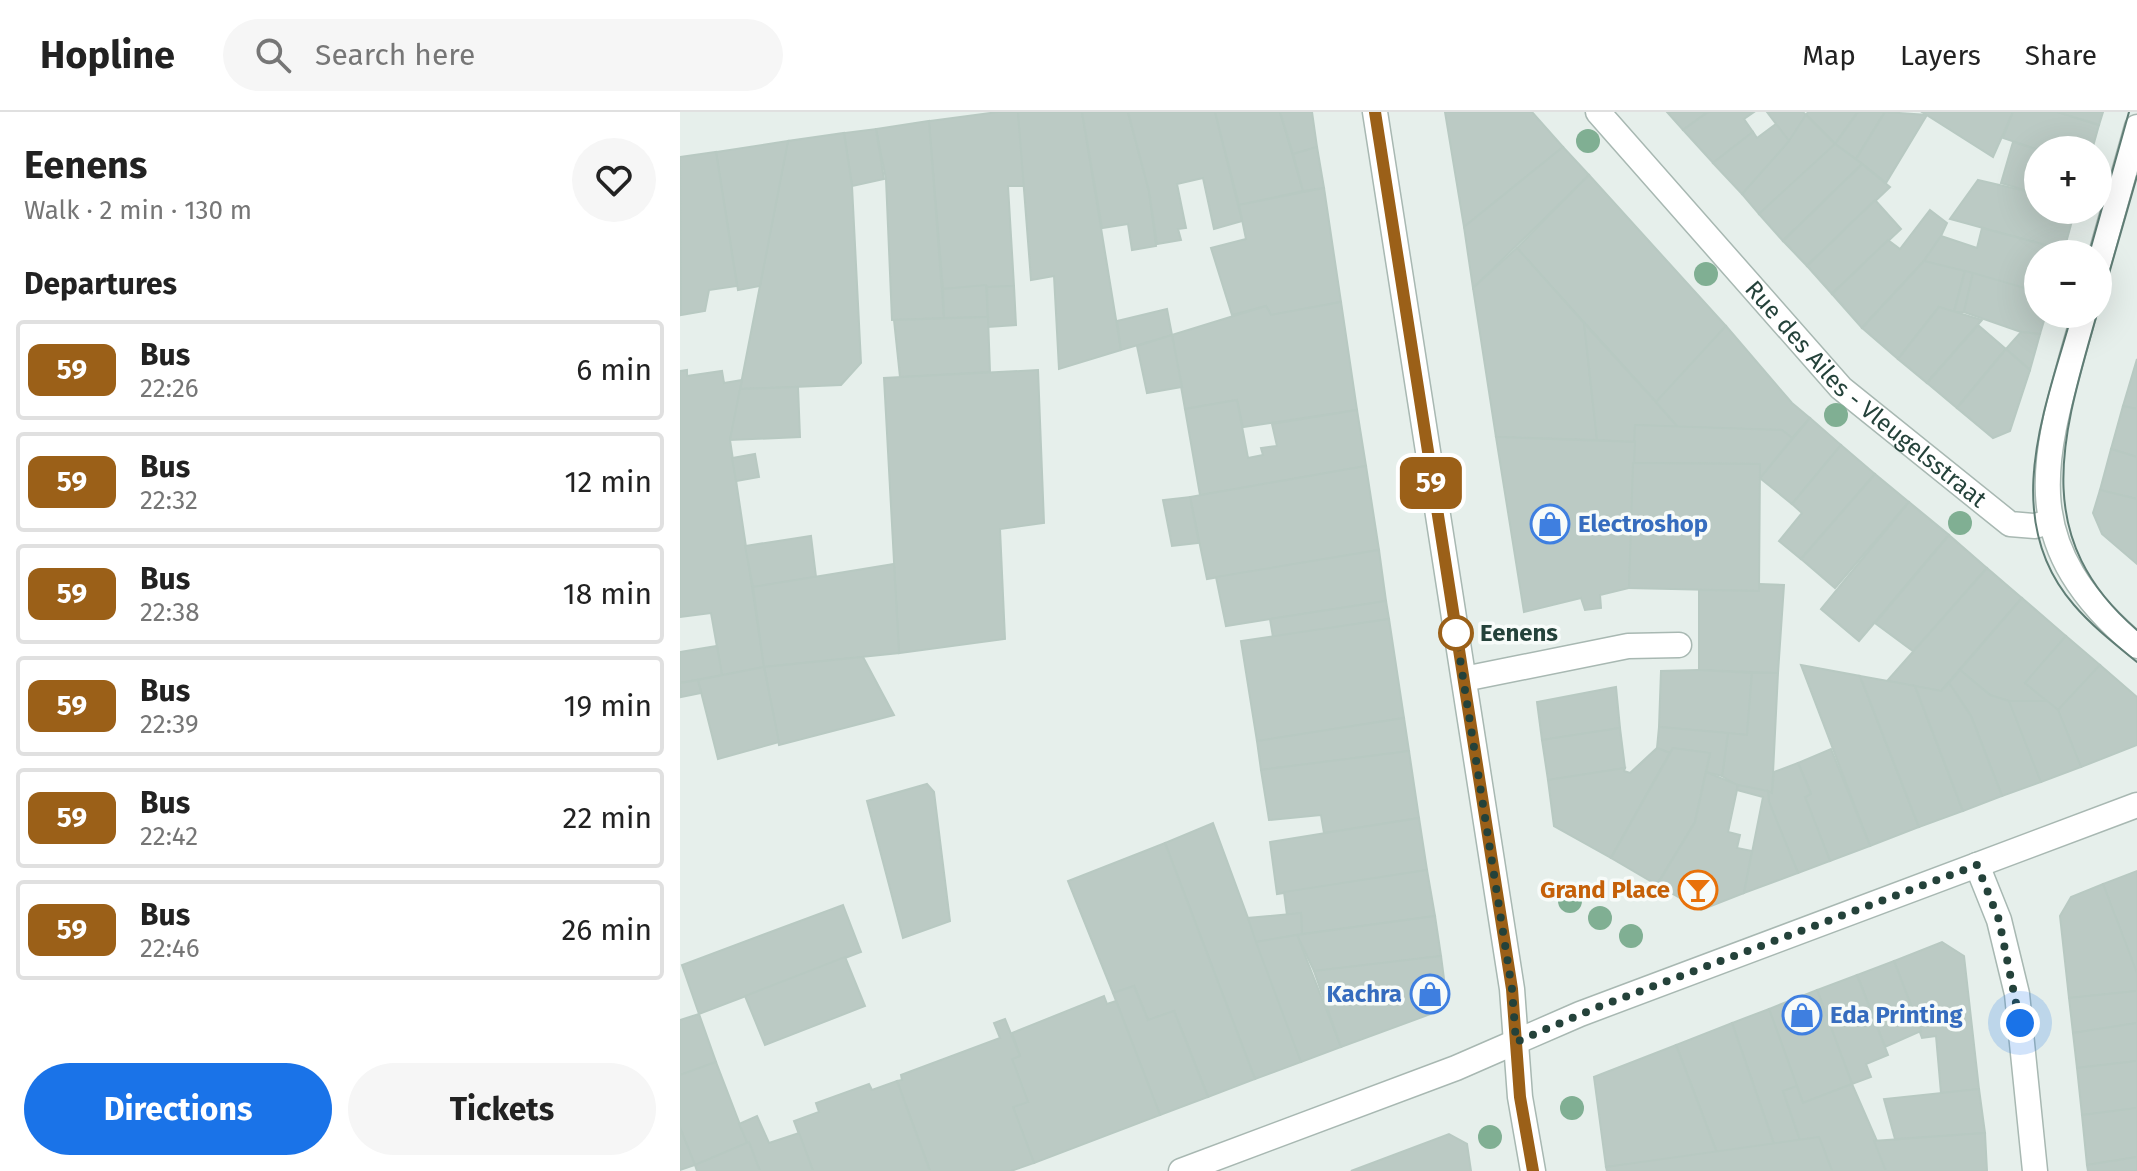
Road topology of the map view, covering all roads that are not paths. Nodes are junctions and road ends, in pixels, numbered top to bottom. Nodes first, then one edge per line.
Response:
1 (1375, 112) edge
2 (1598, 112) edge
3 (2137, 127) edge
4 (2105, 240) edge
5 (2081, 328) edge
6 (2049, 522) junction
7 (1679, 645) dead end
8 (2137, 646) edge
9 (1464, 679) junction
10 (2137, 805) edge
11 (1977, 865) junction
12 (1516, 1042) junction
13 (1181, 1171) edge
14 (1533, 1171) edge
15 (2035, 1171) edge

1 - 9 street
2 - 6 street, Rue des Ailes - Vleugelsstraat
3 - 4 street
5 - 6 street
6 - 8 street
7 - 9 street
9 - 12 street
10 - 11 street
11 - 12 street
11 - 15 street
12 - 13 street
12 - 14 street

